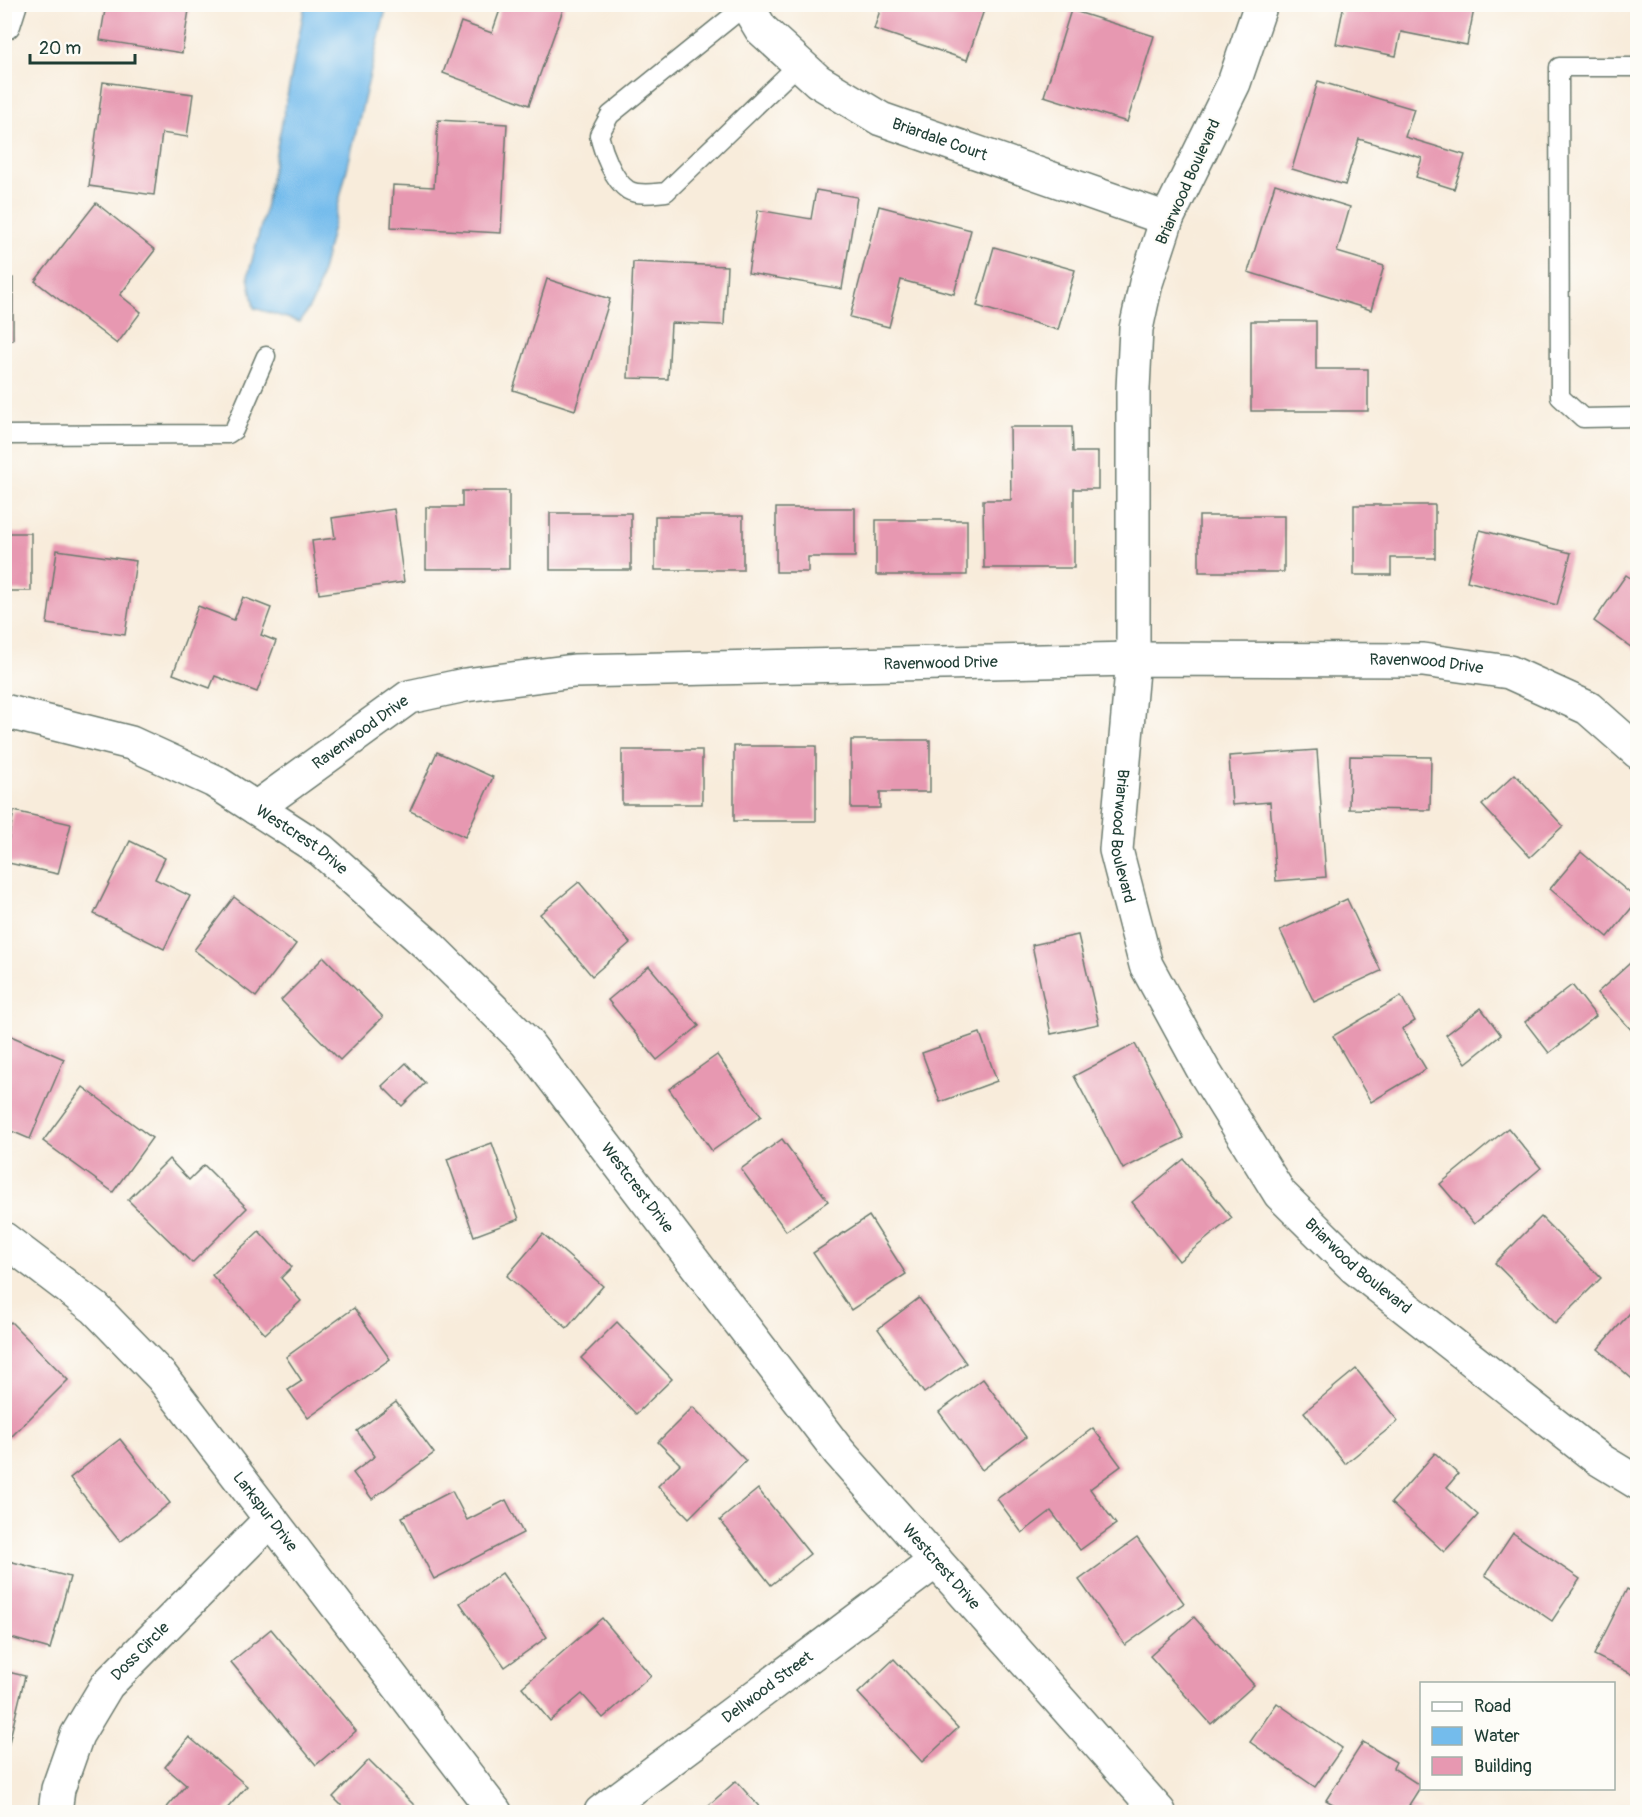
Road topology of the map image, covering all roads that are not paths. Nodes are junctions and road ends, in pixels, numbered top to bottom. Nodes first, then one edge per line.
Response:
1 (10, 4) edge
2 (1261, 4) edge
3 (746, 5) edge
4 (4, 23) edge
5 (799, 64) junction
6 (1638, 67) edge
7 (1167, 219) junction
8 (266, 356) dead end
9 (1638, 417) edge
10 (4, 435) edge
11 (1133, 659) junction
12 (4, 711) edge
13 (1638, 752) edge
14 (256, 808) junction
15 (4, 1239) edge
16 (1638, 1483) edge
17 (271, 1519) junction
18 (936, 1561) junction
19 (56, 1812) edge
20 (495, 1812) edge
21 (601, 1812) edge
22 (1158, 1812) edge

1 - 4 street
2 - 7 street, Briarwood Boulevard
3 - 5 street, Briardale Court
3 - 5 lane
5 - 7 street, Briardale Court
6 - 9 lane
7 - 11 street, Briarwood Boulevard
8 - 10 lane
11 - 13 street, Ravenwood Drive
11 - 14 street, Ravenwood Drive
11 - 16 street, Briarwood Boulevard
12 - 14 street, Westcrest Drive
14 - 18 street, Westcrest Drive
15 - 17 street, Larkspur Drive
17 - 19 street, Doss Circle
17 - 20 street, Larkspur Drive
18 - 21 street, Dellwood Street
18 - 22 street, Westcrest Drive

